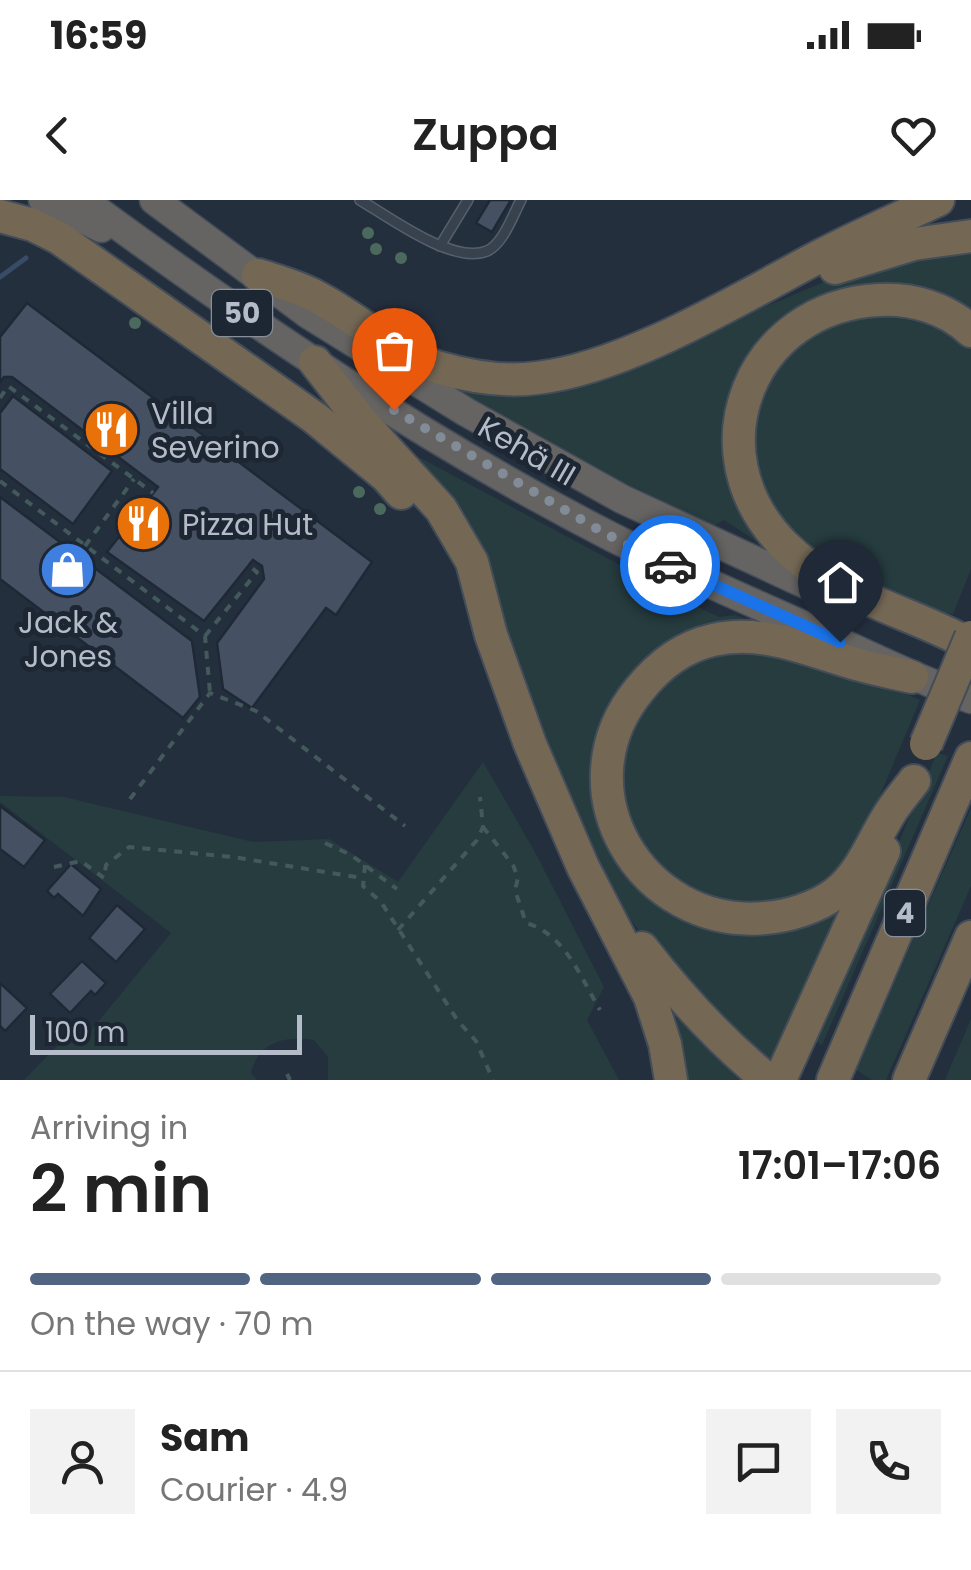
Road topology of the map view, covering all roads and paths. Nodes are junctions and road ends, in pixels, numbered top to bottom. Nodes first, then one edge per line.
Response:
1 (44, 200) edge
2 (83, 200) edge
3 (154, 200) edge
4 (360, 200) edge
5 (468, 200) edge
6 (521, 200) edge
7 (938, 200) edge
8 (0, 216) edge
9 (971, 236) edge
10 (440, 246) junction
11 (170, 263) junction
12 (258, 274) junction
13 (752, 294) junction
14 (971, 331) edge
15 (315, 362) junction
16 (0, 398) edge
17 (134, 480) junction
18 (0, 481) edge
19 (153, 494) dead end
20 (85, 546) junction
21 (248, 565) dead end
22 (490, 635) junction
23 (205, 636) junction
24 (971, 641) edge
25 (971, 655) edge
26 (912, 677) junction
27 (210, 692) junction
28 (971, 699) edge
29 (970, 760) edge
30 (914, 781) junction
31 (480, 797) dead end
32 (130, 798) dead end
33 (404, 826) dead end
34 (483, 828) junction
35 (325, 843) dead end
36 (365, 865) junction
37 (54, 867) dead end
38 (583, 868) junction
39 (362, 878) junction
40 (397, 889) dead end
41 (398, 930) junction
42 (971, 937) edge
43 (600, 1010) dead end
44 (836, 1073) edge
45 (493, 1080) edge
46 (671, 1080) edge
47 (768, 1080) edge
48 (780, 1080) edge
49 (909, 1080) edge

1 - 11 highway
2 - 11 highway, Kehä III / 50
3 - 12 highway, Kehä III / 50
4 - 10 lane
5 - 10 lane
6 - 10 lane
7 - 13 highway
8 - 22 highway
9 - 13 highway
11 - 15 highway, Kehä III / 50
12 - 13 highway
12 - 25 highway, Kehä III / 50
14 - 24 highway
15 - 22 highway
15 - 26 highway, Kehä III / 50
16 - 17 path
17 - 19 path
17 - 20 path
18 - 20 path
20 - 23 path
21 - 23 path
22 - 38 highway
23 - 27 path
24 - 30 highway, bridge
26 - 28 highway, Kehä III / 50
26 - 30 highway
27 - 32 path
27 - 33 path
29 - 44 highway, 4
30 - 48 highway
31 - 34 path
34 - 41 path
34 - 43 path
35 - 36 path
36 - 39 path
36 - 40 path
37 - 39 path
38 - 46 highway
38 - 47 highway
39 - 41 path
41 - 45 path
42 - 49 highway, 4

